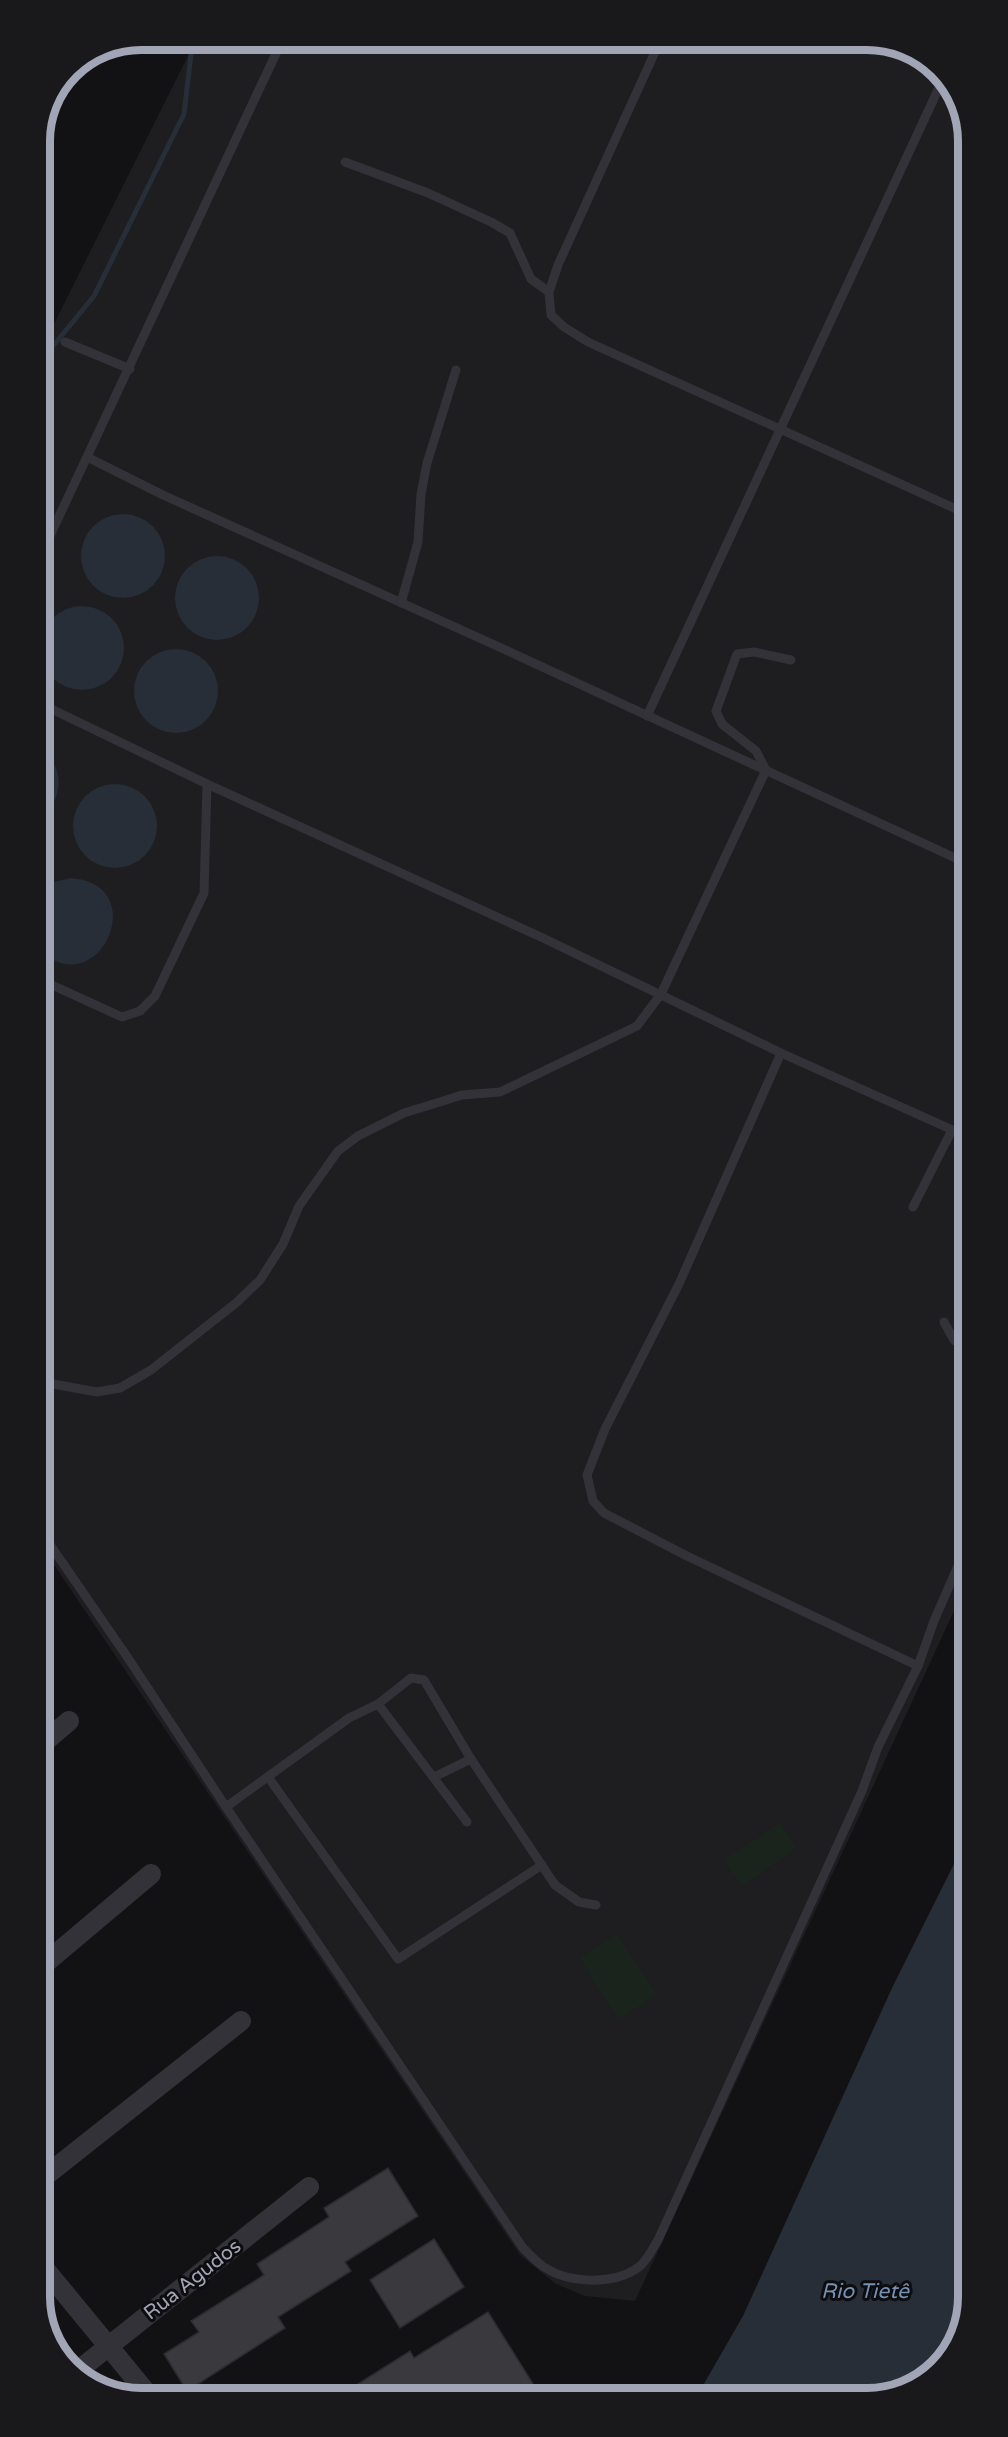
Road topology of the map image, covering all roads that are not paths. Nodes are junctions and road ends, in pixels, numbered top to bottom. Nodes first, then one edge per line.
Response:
1 (278, 49) edge
2 (656, 50) edge
3 (940, 86) edge
4 (345, 162) dead end
5 (549, 292) junction
6 (64, 342) dead end
7 (130, 369) junction
8 (456, 370) dead end
9 (781, 429) junction
10 (89, 458) junction
11 (958, 510) edge
12 (50, 537) edge
13 (401, 603) junction
14 (791, 660) dead end
15 (50, 709) edge
16 (647, 716) junction
17 (766, 770) junction
18 (207, 784) junction
19 (958, 859) edge
20 (50, 984) edge
21 (661, 994) junction
22 (781, 1053) junction
23 (952, 1130) junction
24 (958, 1133) edge
25 (914, 1207) dead end
26 (944, 1322) dead end
27 (958, 1343) edge
28 (50, 1383) edge
29 (50, 1545) edge
30 (958, 1566) edge
31 (918, 1666) junction
32 (378, 1704) junction
33 (69, 1721) dead end
34 (50, 1737) edge
35 (471, 1759) junction
36 (268, 1777) junction
37 (434, 1777) junction
38 (226, 1807) junction
39 (467, 1822) dead end
40 (542, 1865) junction
41 (152, 1874) dead end
42 (596, 1905) dead end
43 (50, 1960) edge
44 (241, 2021) dead end
45 (50, 2172) edge
46 (309, 2187) dead end
47 (50, 2275) edge
48 (109, 2346) junction
49 (83, 2367) edge
50 (142, 2387) edge

1 - 7 lane
2 - 5 lane
3 - 9 lane
4 - 5 lane
5 - 9 lane
6 - 7 lane
7 - 10 lane
8 - 13 lane
9 - 11 lane
9 - 16 lane
10 - 12 lane
10 - 13 lane
13 - 16 lane
14 - 17 lane
15 - 18 lane
16 - 17 lane
17 - 19 lane
17 - 21 lane
18 - 20 lane
18 - 21 lane
21 - 22 lane
21 - 28 lane
22 - 23 lane
22 - 31 lane
23 - 24 lane
23 - 25 lane
26 - 27 lane
29 - 38 lane
30 - 31 lane
31 - 38 lane
32 - 35 lane
32 - 36 lane
32 - 37 lane
33 - 34 street
35 - 37 lane
35 - 40 lane
36 - 38 lane
36 - 40 lane
37 - 39 lane
40 - 42 lane
41 - 43 street
44 - 45 street
46 - 48 street, Rua Agudos
47 - 48 street
48 - 49 street, Rua Agudos
48 - 50 street

